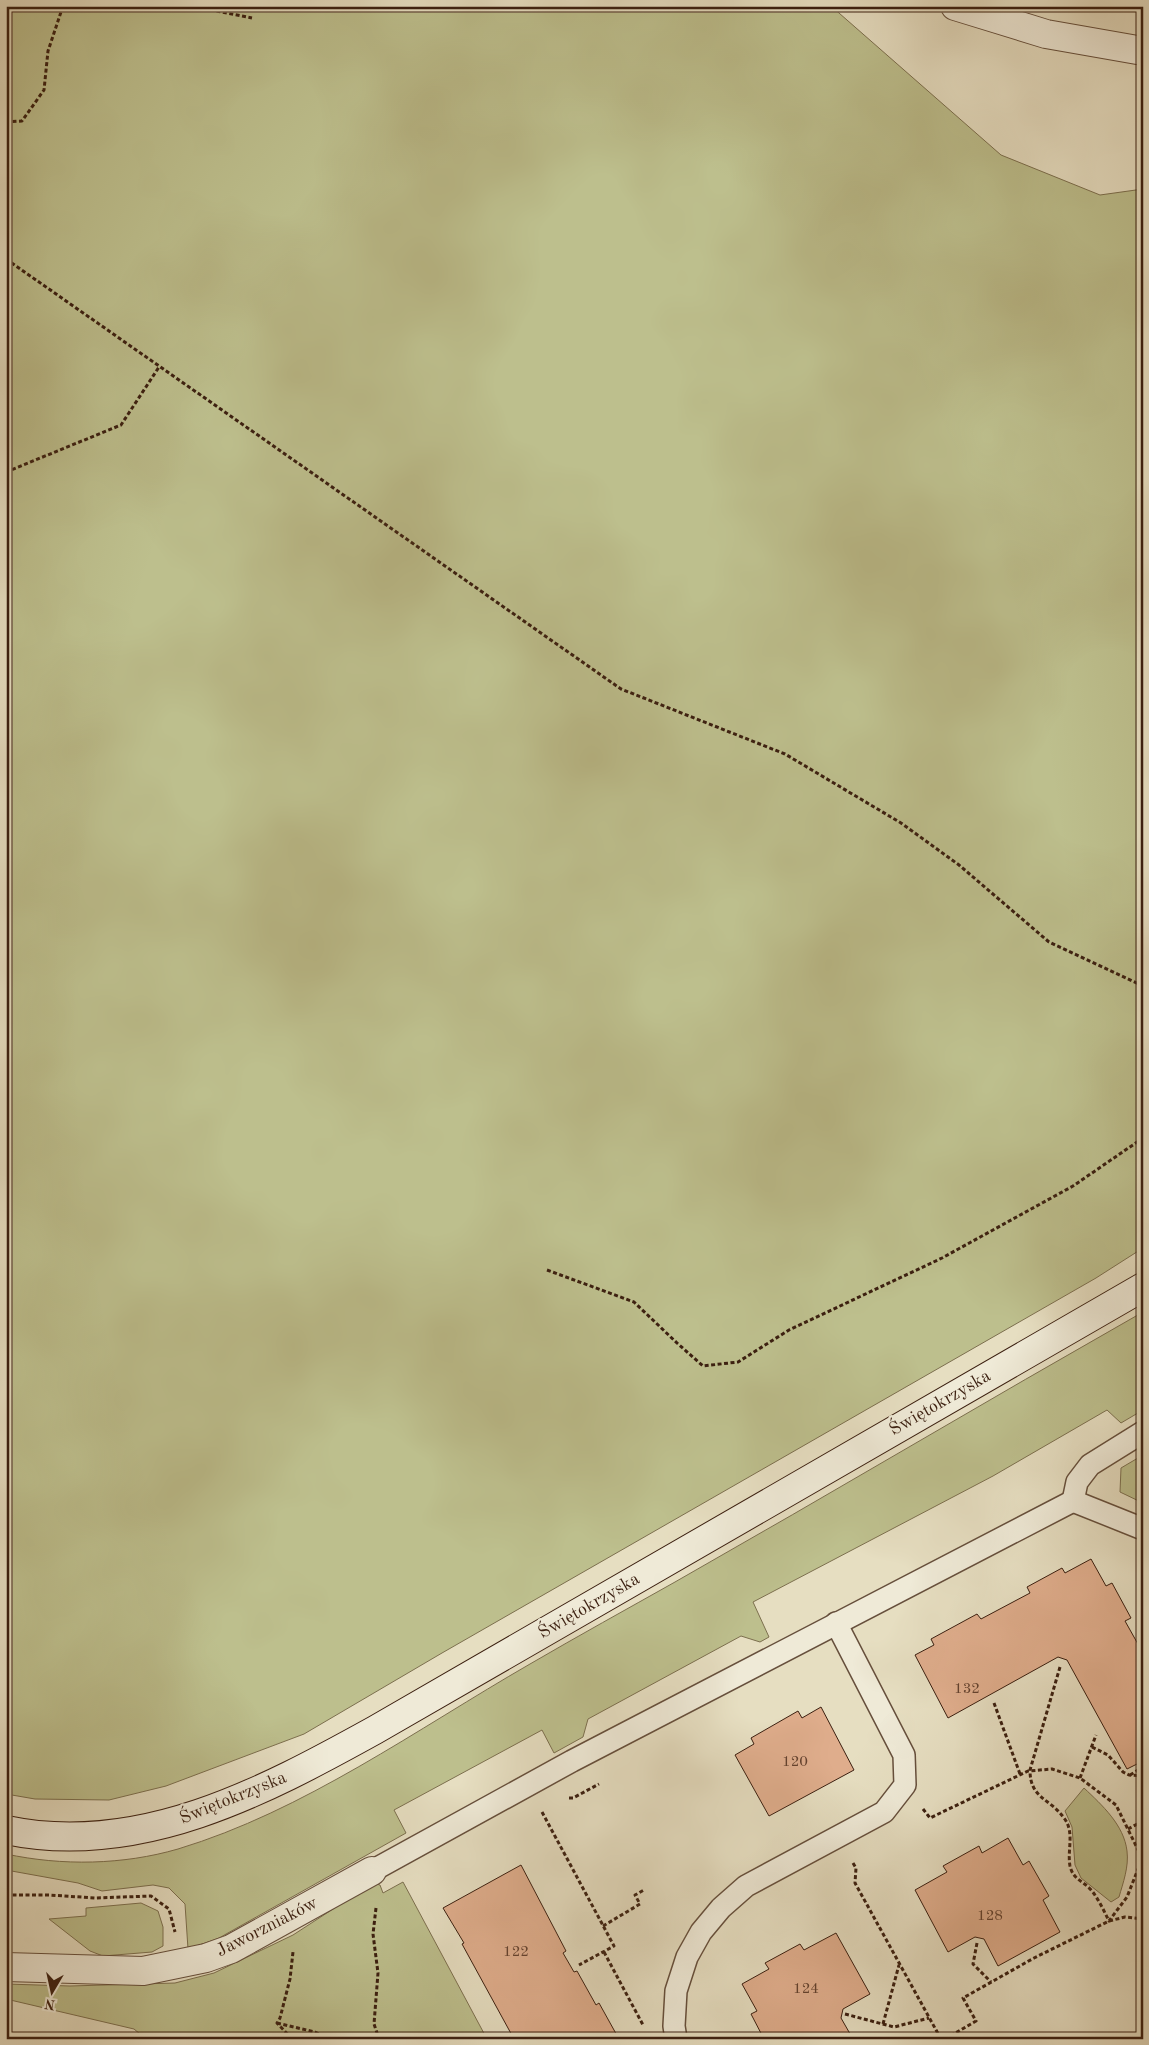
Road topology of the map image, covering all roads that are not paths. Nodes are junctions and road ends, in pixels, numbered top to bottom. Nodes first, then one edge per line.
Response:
1 (955, 6) edge
2 (1143, 51) edge
3 (1143, 1286) edge
4 (1143, 1432) edge
5 (1073, 1501) junction
6 (1143, 1529) edge
7 (836, 1623) junction
8 (6, 1830) edge
9 (372, 1871) joint
10 (6, 1967) edge
11 (676, 2039) edge

1 - 2 main road
3 - 8 main road, Świętokrzyska
4 - 5 lane
5 - 6 lane
5 - 7 lane
7 - 9 lane
7 - 11 lane
9 - 10 main road, Jaworzniaków

